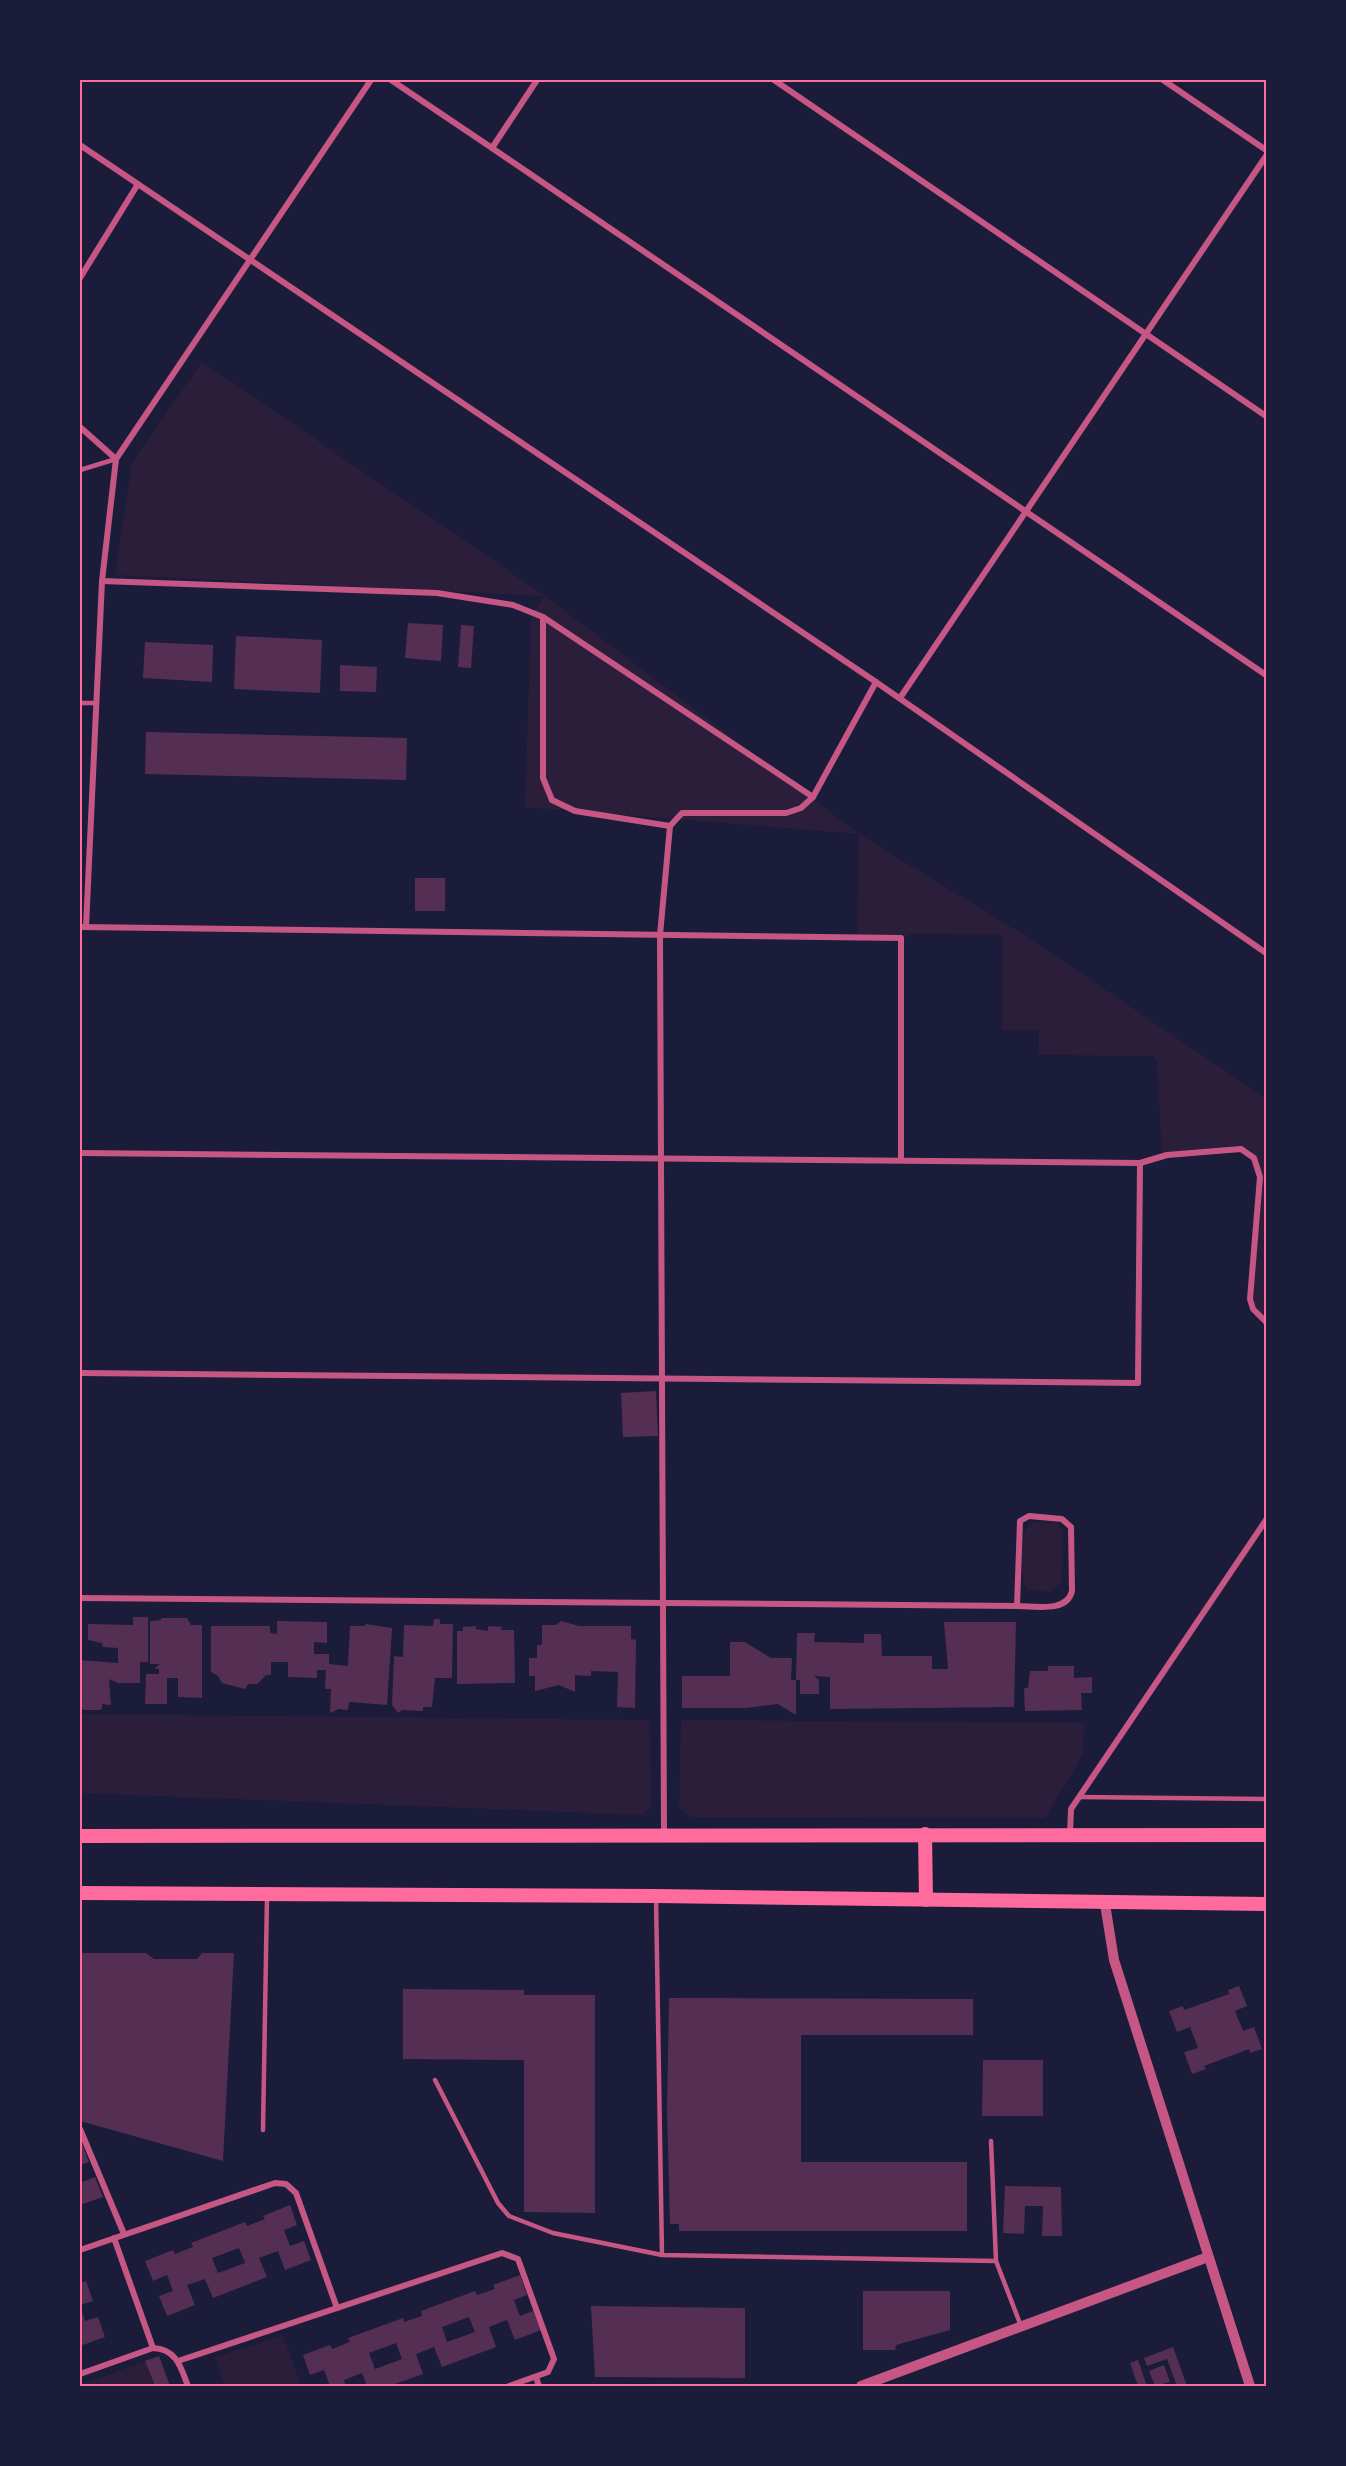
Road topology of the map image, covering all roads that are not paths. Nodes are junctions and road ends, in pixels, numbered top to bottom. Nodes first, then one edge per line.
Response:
1 (371, 80) edge
2 (391, 80) edge
3 (537, 80) edge
4 (774, 80) edge
5 (1163, 80) edge
6 (80, 145) edge
7 (492, 148) junction
8 (1266, 150) edge
9 (1266, 156) edge
10 (138, 184) junction
11 (250, 260) junction
12 (80, 278) edge
13 (1146, 333) junction
14 (1266, 416) edge
15 (80, 427) edge
16 (116, 459) junction
17 (80, 470) edge
18 (1026, 512) junction
19 (102, 581) junction
20 (543, 617) junction
21 (1266, 675) edge
22 (876, 682) junction
23 (900, 698) junction
24 (80, 704) edge
25 (95, 704) junction
26 (813, 797) junction
27 (670, 826) junction
28 (83, 927) edge
29 (660, 935) junction
30 (1266, 953) edge
31 (80, 1154) edge
32 (661, 1158) junction
33 (901, 1160) junction
34 (1140, 1163) junction
35 (1266, 1322) edge
36 (80, 1373) edge
37 (662, 1378) junction
38 (1266, 1520) edge
39 (80, 1598) edge
40 (663, 1603) junction
41 (1017, 1606) junction
42 (1079, 1797) junction
43 (1266, 1799) edge
44 (663, 1834) junction
45 (925, 1834) junction
46 (1070, 1835) junction
47 (1266, 1835) edge
48 (80, 1836) edge
49 (80, 1893) edge
50 (267, 1894) junction
51 (656, 1896) junction
52 (926, 1900) junction
53 (1105, 1904) junction
54 (1266, 1905) edge
55 (435, 2080) dead end
56 (80, 2129) edge
57 (263, 2130) dead end
58 (991, 2141) dead end
59 (124, 2235) junction
60 (114, 2238) junction
61 (80, 2250) edge
62 (662, 2255) junction
63 (1208, 2257) junction
64 (996, 2261) junction
65 (337, 2308) junction
66 (1021, 2326) junction
67 (153, 2348) junction
68 (178, 2361) junction
69 (80, 2374) edge
70 (536, 2377) junction
71 (188, 2386) edge
72 (509, 2386) edge
73 (539, 2386) edge
74 (861, 2386) edge
75 (1250, 2386) edge

1 - 11 street
2 - 7 street
3 - 7 street
4 - 13 street
5 - 8 street
6 - 10 street
7 - 18 street
9 - 13 street
10 - 11 street
10 - 12 street
11 - 16 street
11 - 22 street
13 - 14 street
13 - 18 street
15 - 16 street
16 - 17 lane
16 - 19 street
18 - 21 street
18 - 23 street
19 - 20 street
19 - 25 street
20 - 26 street
20 - 27 street
22 - 23 street
22 - 26 street
23 - 30 street
24 - 25 lane
25 - 28 street
26 - 27 street
27 - 29 street
28 - 29 street
29 - 32 street
29 - 33 street
31 - 32 street
32 - 33 street
32 - 37 street
33 - 34 street
34 - 35 street
34 - 37 street
36 - 37 street
37 - 40 street
38 - 42 street
39 - 40 street
40 - 41 street
40 - 44 street
41 - 41 street
42 - 43 lane
42 - 46 street
44 - 45 main road
44 - 48 main road
45 - 46 main road
45 - 52 main road
46 - 47 main road
49 - 50 main road
50 - 51 main road
50 - 57 lane
51 - 52 main road
51 - 62 lane
52 - 53 main road
53 - 54 main road
53 - 63 street
55 - 62 lane
56 - 59 street
58 - 64 lane
59 - 60 street
59 - 65 street
60 - 61 street
60 - 67 street
62 - 64 lane
63 - 66 street
63 - 75 street
64 - 66 lane
65 - 68 street
65 - 70 street
66 - 74 street
67 - 68 street
67 - 69 street
68 - 71 street
70 - 72 street
70 - 73 street

